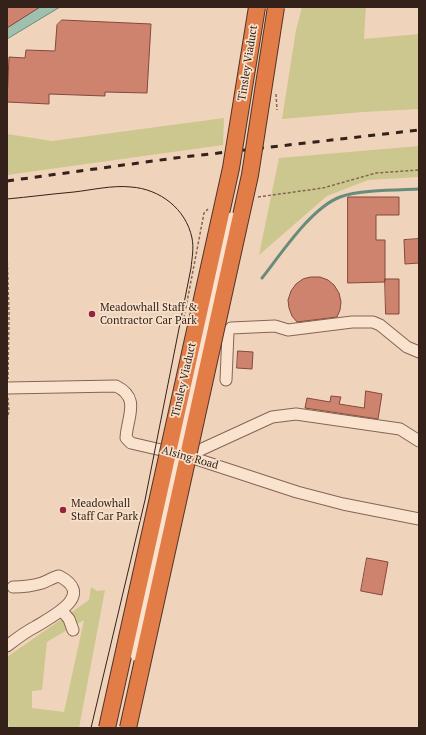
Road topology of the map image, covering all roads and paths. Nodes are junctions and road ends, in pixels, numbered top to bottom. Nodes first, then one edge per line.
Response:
1 (257, 7) edge
2 (262, 7) edge
3 (269, 7) edge
4 (276, 7) edge
5 (283, 7) edge
6 (7, 252) edge
7 (419, 352) edge
8 (226, 380) dead end
9 (7, 388) edge
10 (7, 420) edge
11 (419, 441) edge
12 (187, 456) junction
13 (419, 519) edge
14 (13, 587) dead end
15 (62, 611) junction
16 (73, 630) dead end
17 (7, 646) edge
18 (107, 728) edge
19 (113, 728) edge
20 (120, 728) edge
21 (128, 728) edge
22 (134, 728) edge

1 - 18 highway, Tinsley Viaduct, bridge
2 - 19 highway, Tinsley Viaduct
3 - 20 street, bridge
4 - 21 highway, Tinsley Viaduct, bridge
5 - 22 highway
6 - 9 path
7 - 8 street
9 - 10 path
9 - 12 street, Alsing Road
11 - 12 street
12 - 13 street, Alsing Road
14 - 15 street
15 - 16 street
15 - 17 street

